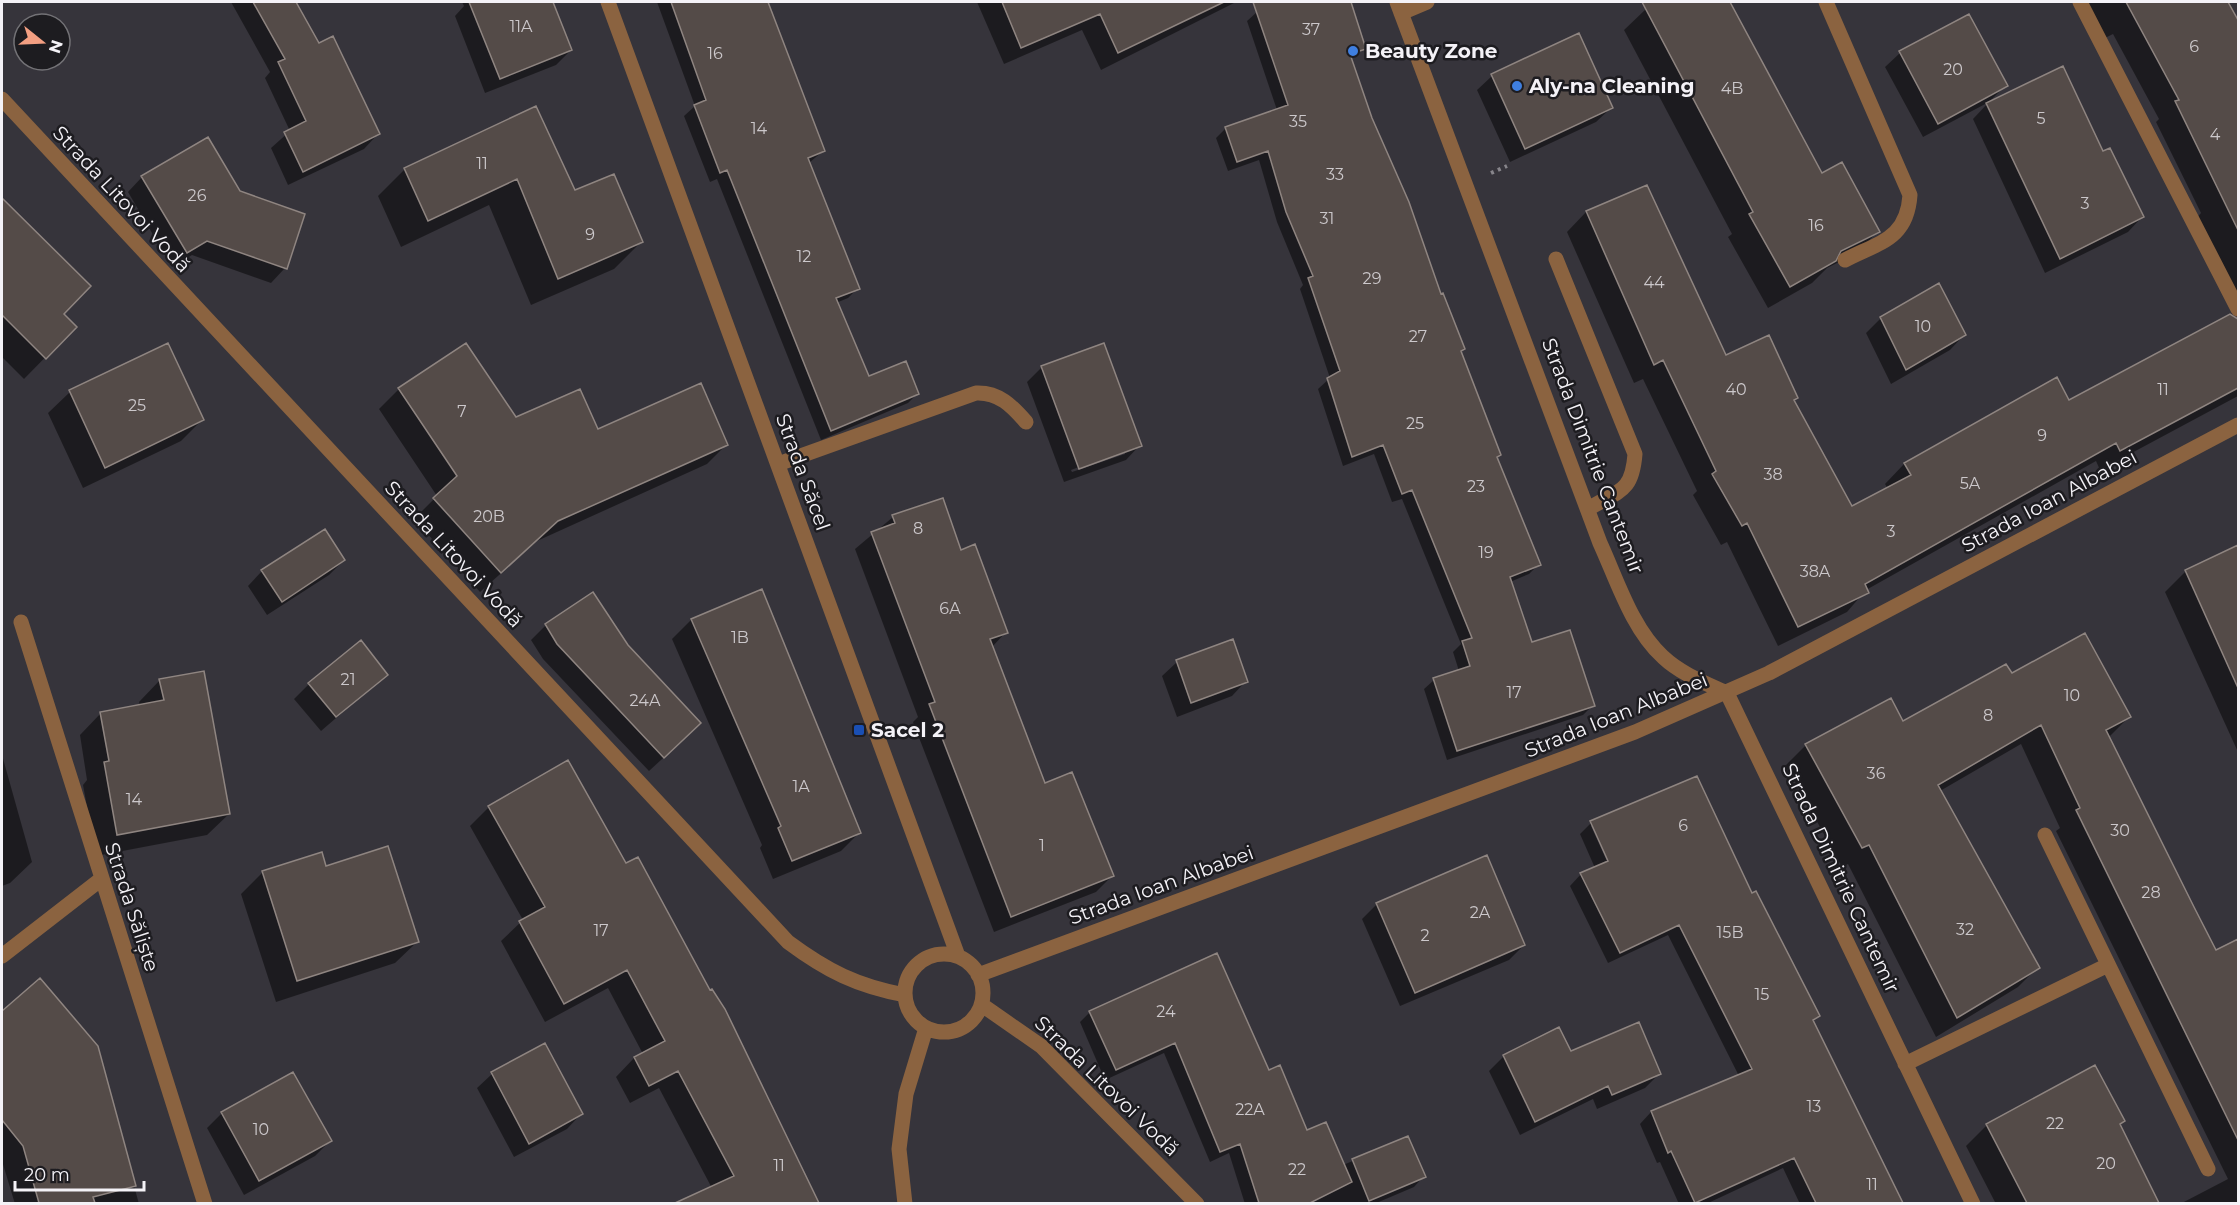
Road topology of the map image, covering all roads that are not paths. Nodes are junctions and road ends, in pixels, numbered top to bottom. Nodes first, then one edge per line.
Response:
1 (608, 2) edge
2 (1427, 2) edge
3 (1827, 2) edge
4 (2080, 2) edge
5 (1399, 7) edge
6 (2, 99) edge
7 (1556, 259) dead end
8 (1845, 260) dead end
9 (2238, 309) edge
10 (1026, 422) dead end
11 (2238, 425) edge
12 (778, 464) junction
13 (1588, 509) junction
14 (21, 622) dead end
15 (1727, 693) junction
16 (2045, 836) dead end
17 (100, 880) junction
18 (2, 956) edge
19 (958, 956) junction
20 (2108, 965) junction
21 (978, 975) junction
22 (905, 995) junction
23 (982, 1005) junction
24 (926, 1028) junction
25 (1905, 1064) junction
26 (2208, 1169) dead end
27 (205, 1203) edge
28 (905, 1203) edge
29 (1197, 1203) edge
30 (1973, 1203) edge

1 - 12 street, Strada Săcel
2 - 5 street
3 - 8 street
4 - 9 street
5 - 13 street, Strada Dimitrie Cantemir
6 - 22 street, Strada Litovoi Vodă
7 - 13 street
10 - 12 street
11 - 15 street, Strada Ioan Albabei
12 - 19 street, Strada Săcel
13 - 15 street, Strada Dimitrie Cantemir
14 - 17 street, Strada Săliște
15 - 21 street, Strada Ioan Albabei
15 - 25 street, Strada Dimitrie Cantemir
16 - 20 street
17 - 18 street
17 - 27 street, Strada Săliște
19 - 21 street
19 - 22 street
20 - 25 street
20 - 26 street
21 - 23 street
22 - 24 street
23 - 24 street
23 - 29 street, Strada Litovoi Vodă
24 - 28 street
25 - 30 street, Strada Dimitrie Cantemir

